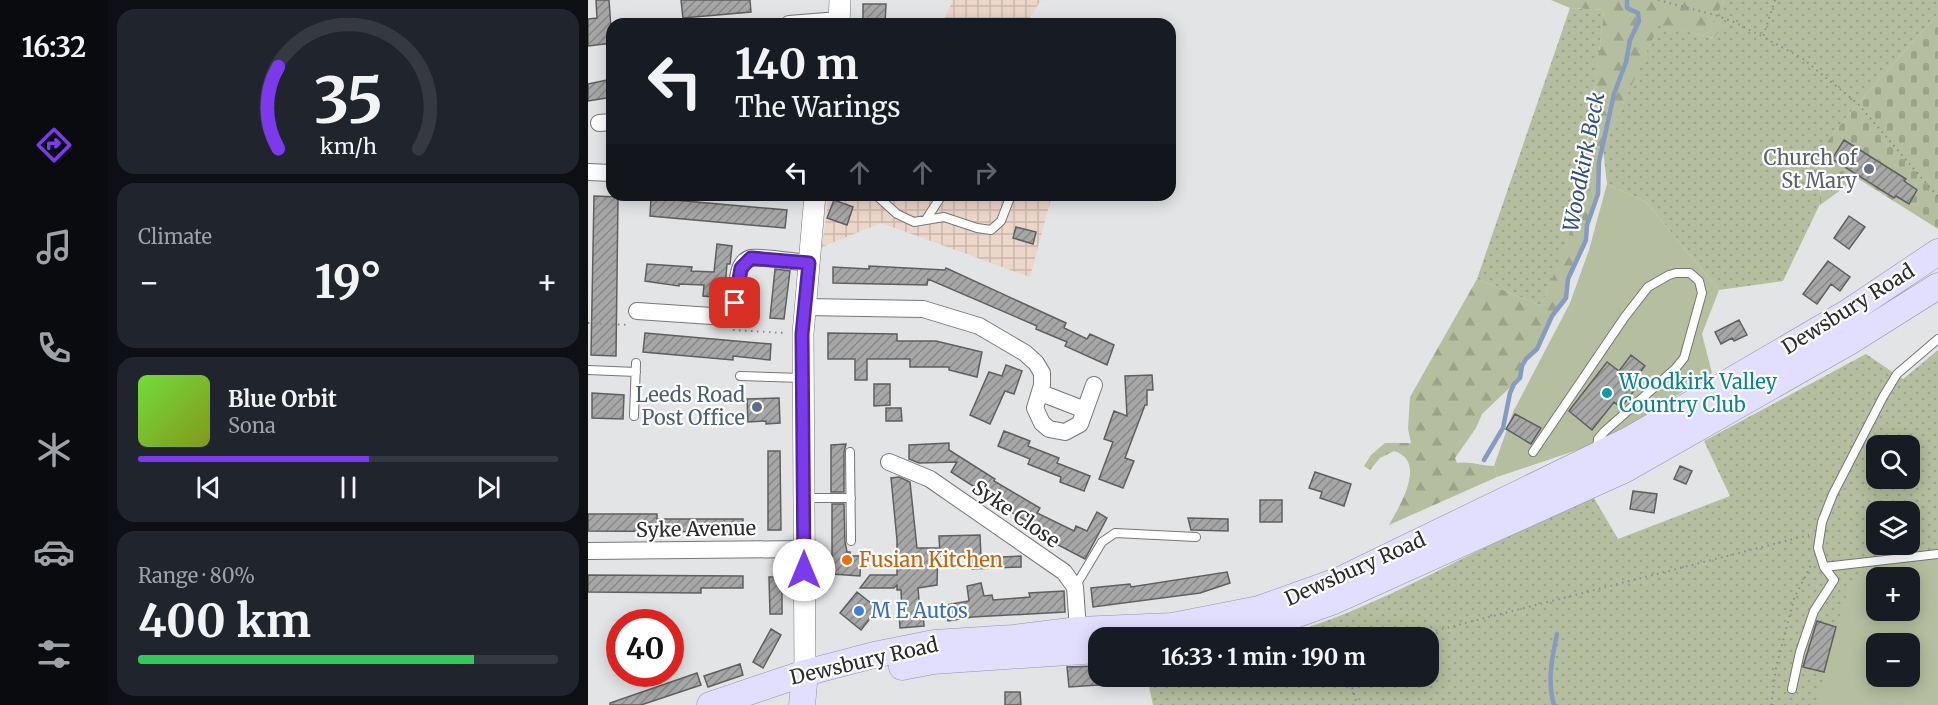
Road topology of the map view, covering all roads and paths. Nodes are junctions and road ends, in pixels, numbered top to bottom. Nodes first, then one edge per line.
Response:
1 (1658, 0) edge
2 (1775, 0) edge
3 (840, 14) edge
4 (820, 18) edge
5 (1763, 37) junction
6 (588, 172) edge
7 (606, 172) edge
8 (1938, 197) edge
9 (814, 201) edge
10 (883, 201) edge
11 (938, 201) edge
12 (1009, 201) edge
13 (927, 218) junction
14 (1938, 252) edge
15 (809, 263) junction
16 (1910, 271) junction
17 (1936, 287) edge
18 (805, 307) junction
19 (637, 311) dead end
20 (1938, 339) edge
21 (588, 370) edge
22 (740, 376) dead end
23 (803, 378) junction
24 (1094, 385) dead end
25 (1041, 393) junction
26 (1085, 410) junction
27 (634, 416) dead end
28 (850, 452) dead end
29 (1533, 452) dead end
30 (1598, 454) junction
31 (890, 462) dead end
32 (804, 498) junction
33 (851, 498) junction
34 (1820, 532) junction
35 (1196, 537) dead end
36 (851, 541) dead end
37 (1818, 548) junction
38 (804, 549) junction
39 (588, 551) edge
40 (1938, 554) edge
41 (1824, 567) junction
42 (1075, 587) junction
43 (1262, 627) edge
44 (1078, 630) junction
45 (1439, 630) edge
46 (1088, 651) edge
47 (1352, 687) edge
48 (1792, 689) dead end
49 (803, 690) edge
50 (710, 705) edge
51 (763, 705) edge
52 (1357, 705) edge
53 (1771, 705) edge

1 - 5 path
2 - 5 path
3 - 4 street
5 - 8 path
6 - 7 street
9 - 15 street
10 - 13 lane
11 - 13 lane
12 - 13 lane
14 - 16 main road, Dewsbury Road
15 - 18 street
15 - 19 street
16 - 17 main road
16 - 30 main road, Dewsbury Road
17 - 43 main road, Dewsbury Road
18 - 23 street
18 - 25 street
20 - 34 lane
21 - 27 lane
22 - 23 lane
23 - 32 street
24 - 26 street
25 - 26 street
25 - 26 street
28 - 33 lane
29 - 30 lane
30 - 44 main road, Dewsbury Road
31 - 42 street, Syke Close
32 - 33 lane
32 - 38 street
33 - 36 lane
34 - 37 lane
34 - 45 path
35 - 42 lane
37 - 41 lane
37 - 53 path
38 - 39 street, Syke Avenue
38 - 49 street
40 - 41 lane
41 - 48 lane
42 - 44 street
44 - 49 main road, Dewsbury Road
46 - 49 main road, Dewsbury Road
47 - 52 path
49 - 50 main road, Dewsbury Road
49 - 51 main road, Dewsbury Road

